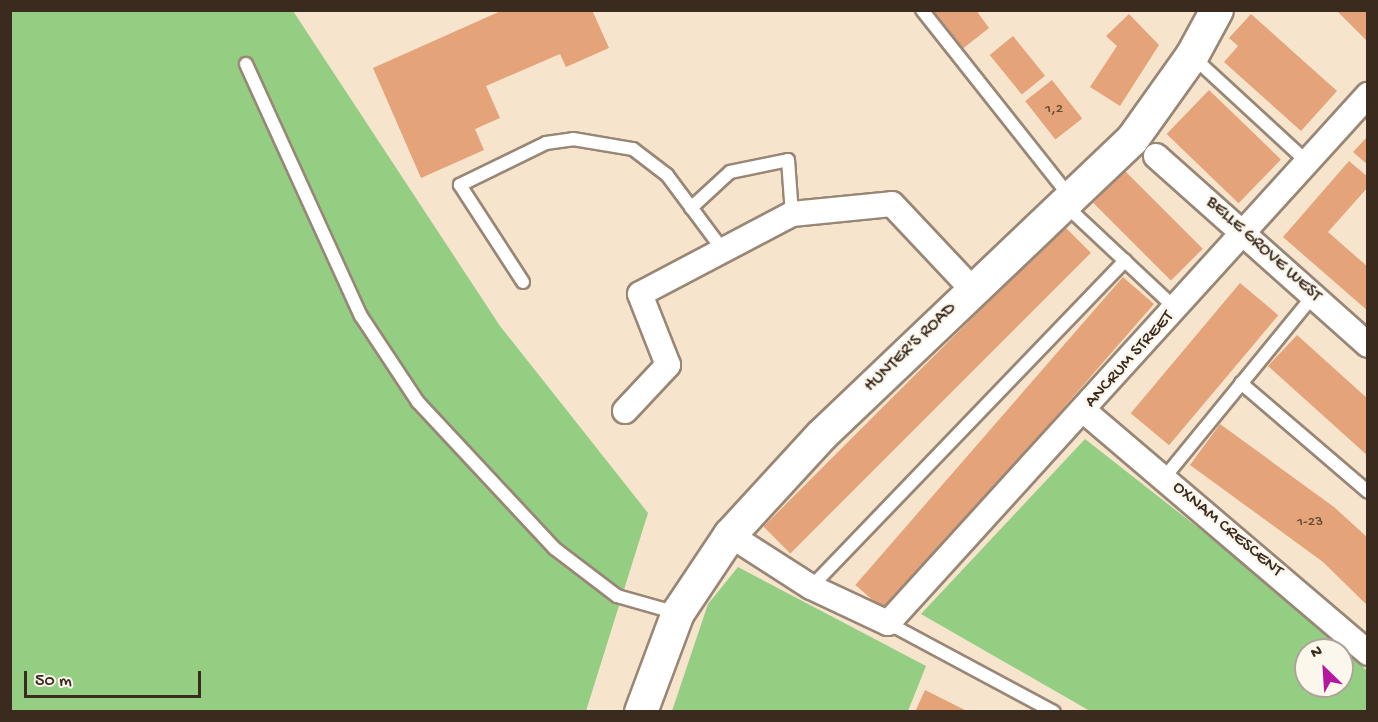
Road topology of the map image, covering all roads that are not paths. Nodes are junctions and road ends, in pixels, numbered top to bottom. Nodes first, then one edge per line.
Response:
1 (921, 10) edge
2 (1217, 10) edge
3 (1192, 56) junction
4 (246, 64) dead end
5 (1368, 95) edge
6 (1156, 156) dead end
7 (1306, 161) junction
8 (1068, 201) junction
9 (691, 208) junction
10 (792, 214) junction
11 (1245, 234) junction
12 (723, 250) junction
13 (1125, 261) junction
14 (523, 282) dead end
15 (972, 289) junction
16 (1314, 295) junction
17 (1176, 309) junction
18 (1368, 345) edge
19 (1240, 383) junction
20 (625, 411) dead end
21 (1084, 411) junction
22 (1164, 478) junction
23 (1368, 492) edge
24 (730, 535) junction
25 (811, 587) junction
26 (678, 613) junction
27 (888, 622) junction
28 (1368, 653) edge
29 (641, 711) edge
30 (1054, 711) edge

1 - 8 lane
2 - 3 street, HUNTER'S ROAD
3 - 7 lane
3 - 8 street, HUNTER'S ROAD
4 - 26 lane
5 - 7 street, ANCRUM STREET
6 - 11 street, BELLE GROVE WEST
7 - 11 street, ANCRUM STREET
8 - 13 lane
8 - 15 street, HUNTER'S ROAD
9 - 10 lane
9 - 12 lane
9 - 14 lane
10 - 12 street
10 - 15 street
11 - 16 street, BELLE GROVE WEST
11 - 17 street, ANCRUM STREET
12 - 20 street
13 - 17 lane
13 - 25 lane
15 - 24 street, HUNTER'S ROAD
16 - 18 street, BELLE GROVE WEST
16 - 19 lane
17 - 21 street, ANCRUM STREET
19 - 22 lane
19 - 23 lane
21 - 22 street, OXNAM CRESCENT
21 - 27 street, ANCRUM STREET
22 - 28 street, OXNAM CRESCENT
24 - 25 street
24 - 26 street, HUNTER'S ROAD
25 - 27 street
26 - 29 street, HUNTER'S ROAD
27 - 30 lane

